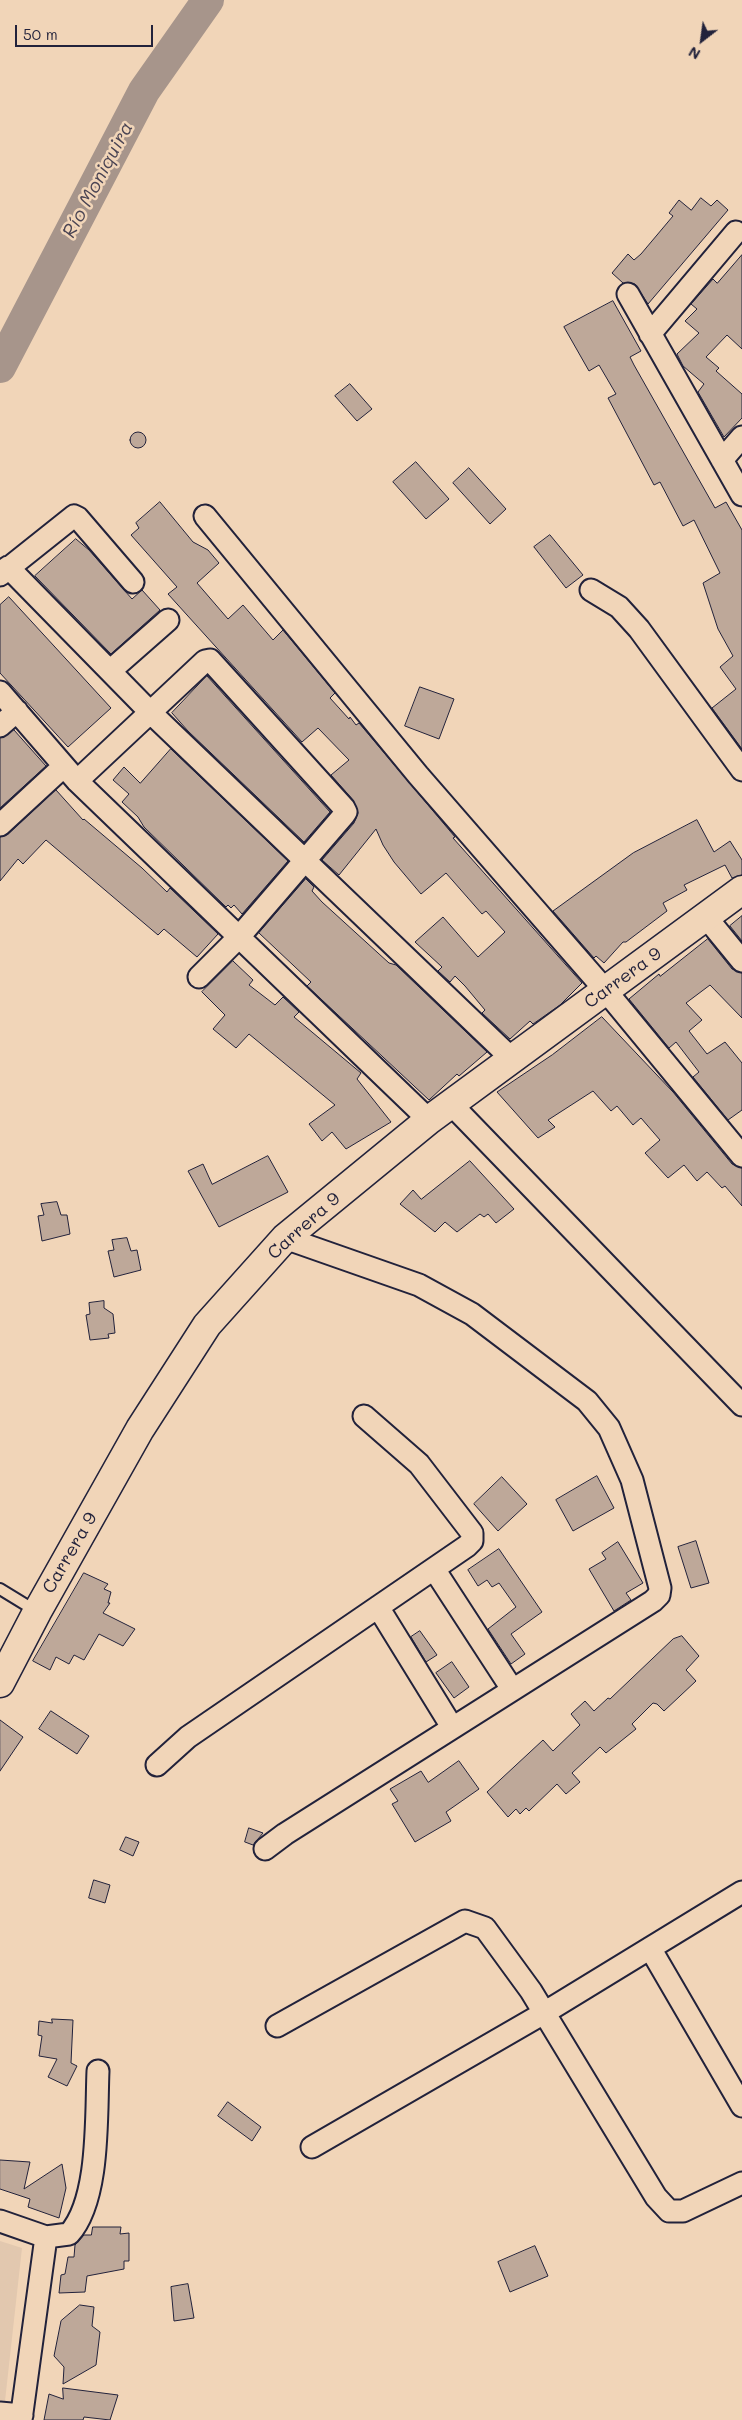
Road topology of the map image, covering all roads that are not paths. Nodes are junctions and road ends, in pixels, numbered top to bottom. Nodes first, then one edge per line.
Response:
1 (736, 232) dead end
2 (628, 294) dead end
3 (650, 334) junction
4 (742, 437) edge
5 (722, 460) junction
6 (742, 495) edge
7 (205, 516) dead end
8 (4, 571) edge
9 (133, 582) dead end
10 (591, 590) dead end
11 (168, 620) dead end
12 (110, 671) junction
13 (0, 692) edge
14 (16, 711) junction
15 (150, 712) junction
16 (0, 726) edge
17 (742, 770) edge
18 (70, 773) junction
19 (0, 825) edge
20 (306, 862) junction
21 (742, 890) edge
22 (706, 917) junction
23 (239, 937) junction
24 (742, 961) edge
25 (199, 977) dead end
26 (606, 991) junction
27 (511, 1058) junction
28 (451, 1104) junction
29 (429, 1120) junction
30 (742, 1156) edge
31 (285, 1238) junction
32 (742, 1405) edge
33 (364, 1416) dead end
34 (434, 1569) junction
35 (0, 1589) edge
36 (378, 1607) junction
37 (37, 1612) junction
38 (0, 1683) edge
39 (512, 1689) junction
40 (452, 1727) junction
41 (157, 1764) dead end
42 (265, 1849) dead end
43 (742, 1892) edge
44 (650, 1948) junction
45 (544, 2013) junction
46 (277, 2026) dead end
47 (98, 2071) dead end
48 (742, 2106) edge
49 (312, 2147) dead end
50 (742, 2183) edge
51 (0, 2221) edge
52 (46, 2237) junction
53 (0, 2413) edge
54 (22, 2418) edge

1 - 3 street
2 - 3 street
3 - 5 street
4 - 5 street
5 - 6 street
7 - 26 street
8 - 9 street
8 - 12 street
10 - 17 street
11 - 12 street
12 - 15 street
13 - 14 street
14 - 16 street
14 - 18 street
15 - 18 street
15 - 20 street
15 - 20 street
18 - 19 street
18 - 23 street
20 - 23 street
20 - 27 street
21 - 22 main road, Carrera 9
22 - 24 street
22 - 26 main road, Carrera 9
23 - 25 street
23 - 29 street
26 - 27 main road, Carrera 9
26 - 30 street
27 - 28 main road, Carrera 9
28 - 29 main road, Carrera 9
28 - 32 street
29 - 31 main road, Carrera 9
31 - 37 main road, Carrera 9
31 - 39 street
33 - 34 street
34 - 36 street
34 - 39 street
35 - 37 lane
36 - 40 street
36 - 41 street
37 - 38 main road, Carrera 9
39 - 40 street
40 - 42 street
43 - 44 street
44 - 45 street
44 - 48 street
45 - 46 street
45 - 49 street
45 - 50 street
47 - 52 street
51 - 52 street
52 - 54 street
53 - 54 street

